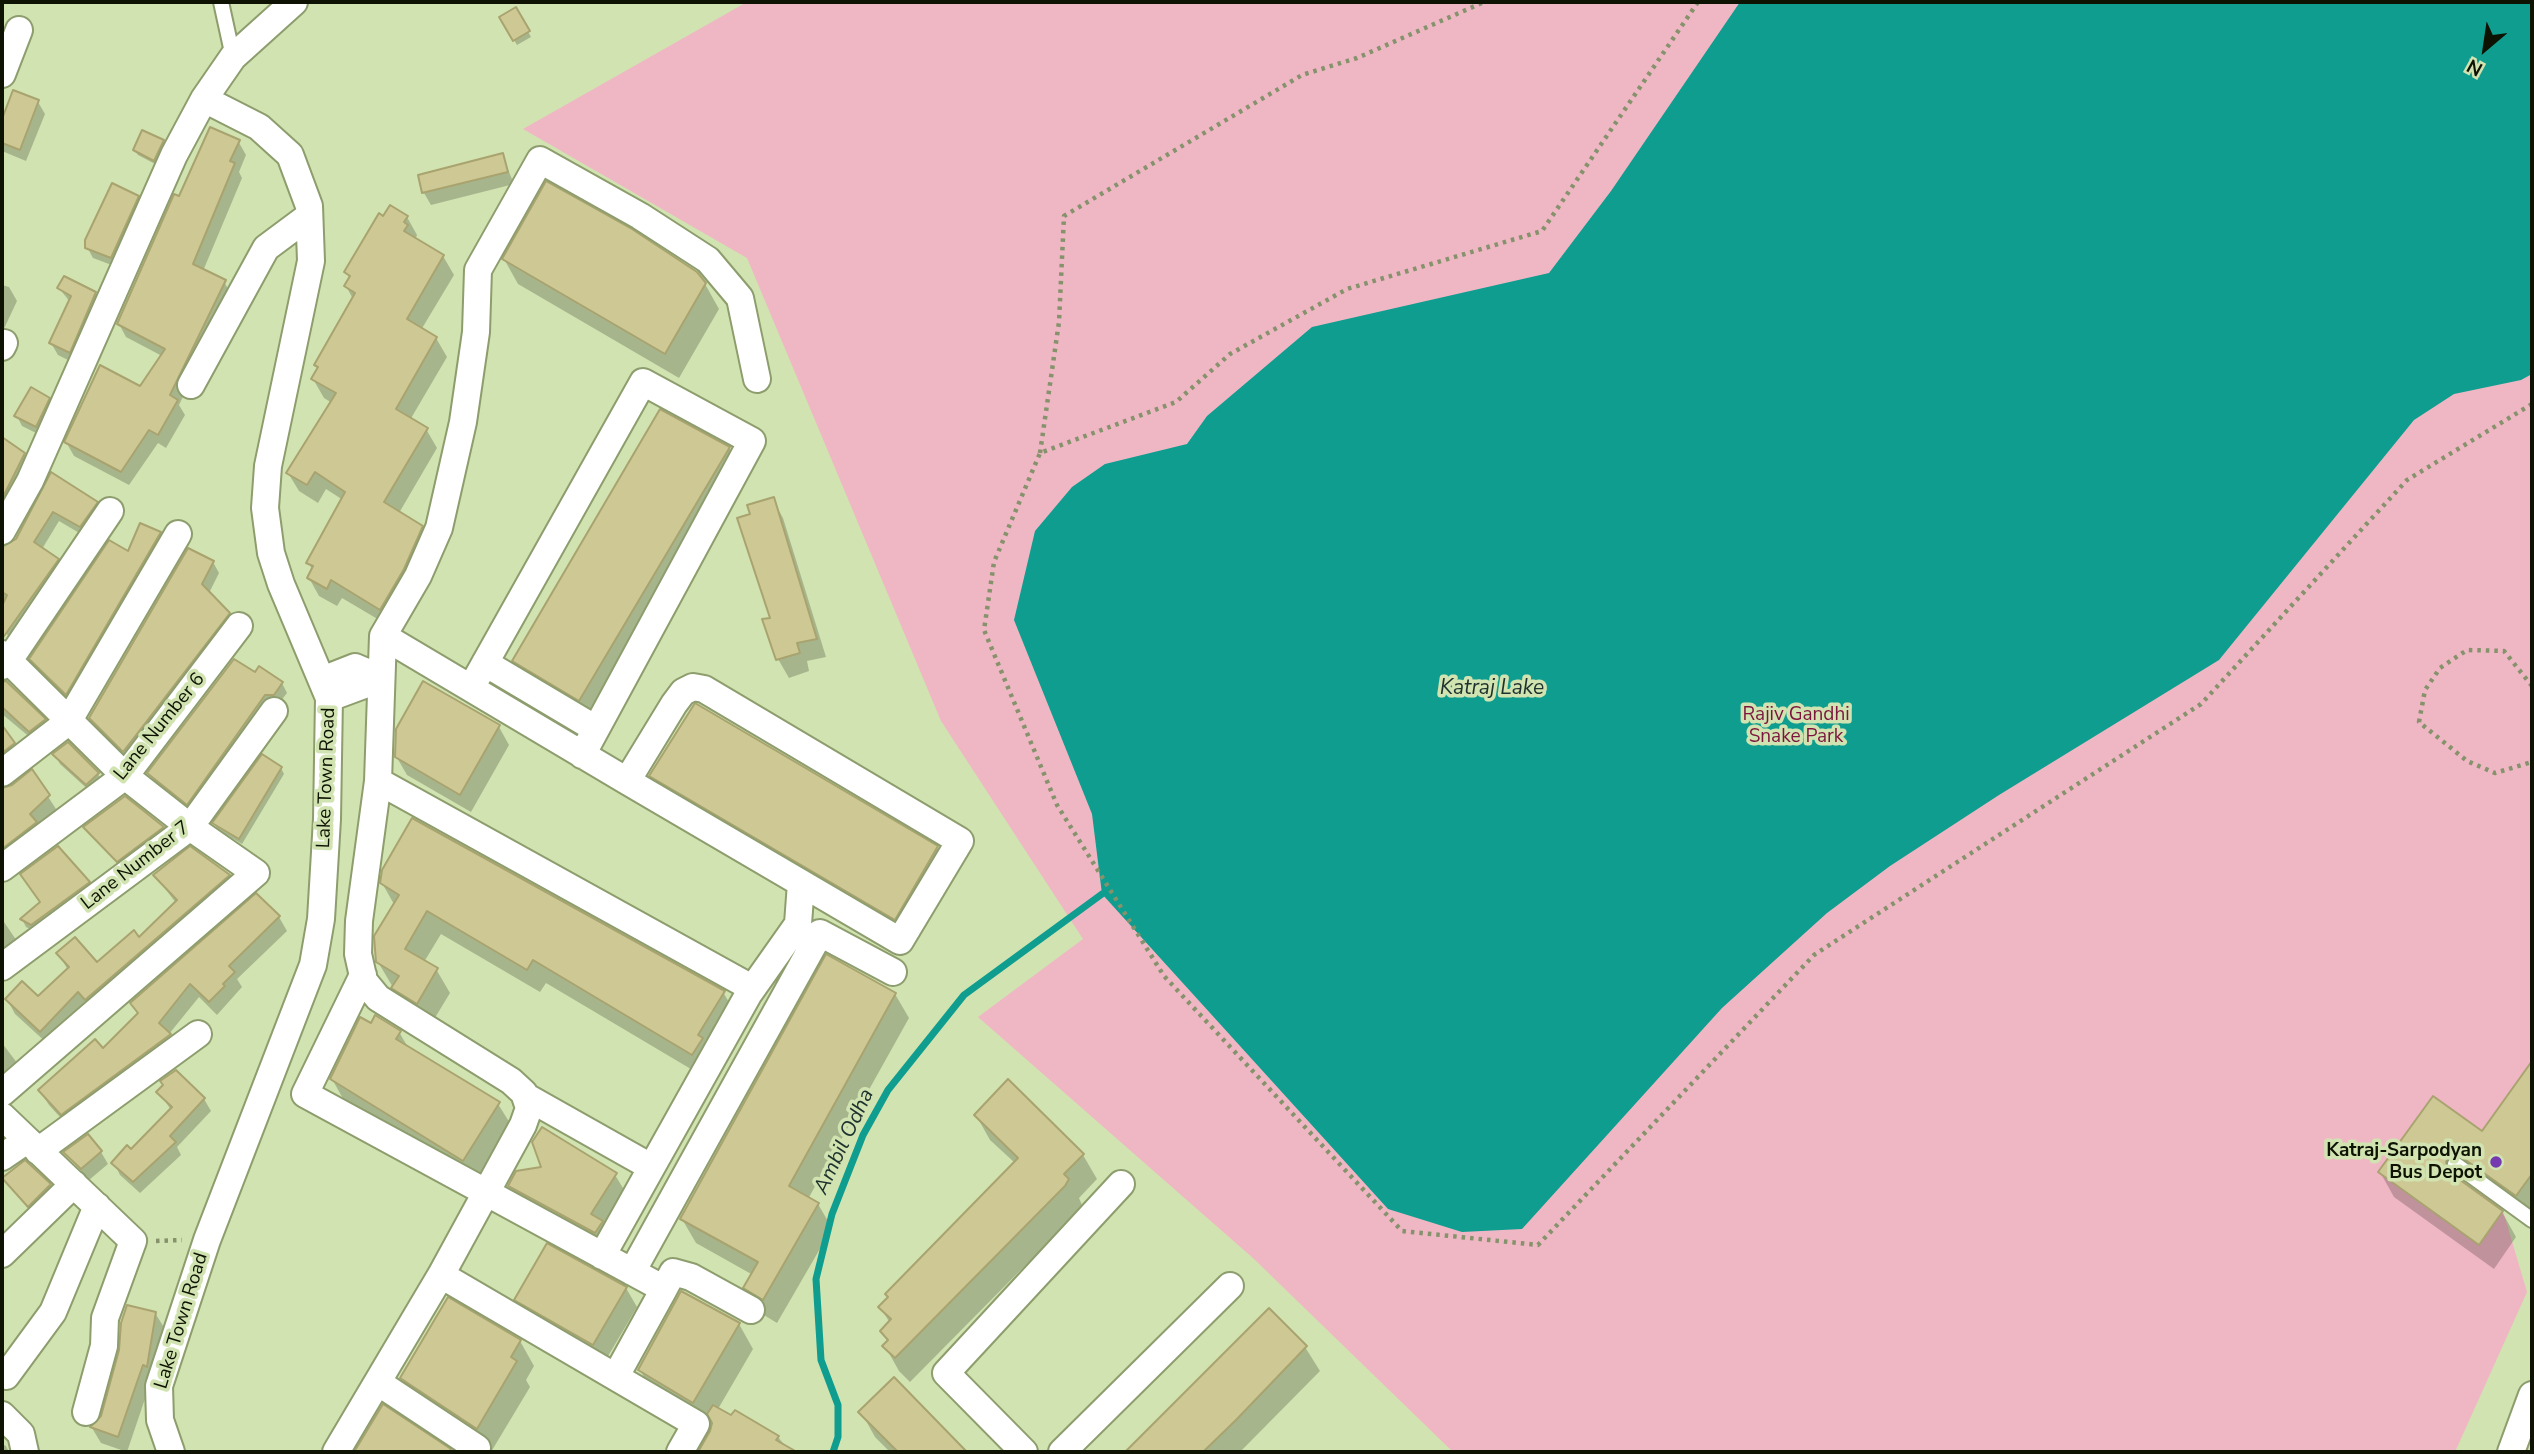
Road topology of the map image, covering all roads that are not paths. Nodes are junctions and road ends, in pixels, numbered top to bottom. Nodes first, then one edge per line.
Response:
1 (221, 2) edge
2 (294, 2) edge
3 (19, 30) dead end
4 (233, 57) junction
5 (2, 74) edge
6 (204, 99) junction
7 (309, 215) junction
8 (757, 379) dead end
9 (191, 385) dead end
10 (110, 511) dead end
11 (2, 531) edge
12 (178, 534) dead end
13 (239, 626) dead end
14 (383, 636) junction
15 (4, 661) edge
16 (485, 663) junction
17 (374, 671) junction
18 (471, 688) junction
19 (325, 689) junction
20 (274, 711) dead end
21 (68, 722) junction
22 (596, 729) junction
23 (582, 755) junction
24 (2, 773) edge
25 (125, 776) junction
26 (378, 781) junction
27 (627, 781) junction
28 (190, 827) junction
29 (2, 868) edge
30 (801, 883) junction
31 (2, 967) edge
32 (893, 972) dead end
33 (363, 975) junction
34 (750, 992) junction
35 (198, 1034) dead end
36 (2, 1093) edge
37 (525, 1096) junction
38 (2, 1116) edge
39 (33, 1145) junction
40 (2, 1157) edge
41 (2455, 1164) dead end
42 (651, 1167) junction
43 (74, 1184) junction
44 (1121, 1184) dead end
45 (485, 1193) junction
46 (2532, 1201) edge
47 (97, 1206) junction
48 (2528, 1217) edge
49 (2, 1254) edge
50 (602, 1256) junction
51 (632, 1272) junction
52 (441, 1275) junction
53 (1230, 1286) dead end
54 (664, 1289) junction
55 (751, 1310) dead end
56 (6, 1376) dead end
57 (615, 1376) junction
58 (379, 1383) junction
59 (2532, 1395) edge
60 (86, 1412) dead end
61 (2, 1415) edge
62 (477, 1448) dead end
63 (25, 1452) edge
64 (171, 1452) edge
65 (336, 1452) edge
66 (680, 1452) edge
67 (1024, 1452) edge
68 (1062, 1452) edge
69 (2511, 1452) edge

1 - 4 lane
2 - 4 street
3 - 5 street
4 - 6 street
6 - 7 street, Lake Town Road
6 - 11 street
7 - 9 street
7 - 19 street, Lake Town Road
8 - 14 street
10 - 15 street
12 - 21 street
13 - 25 street, Lane Number 6
14 - 17 street
14 - 18 street
15 - 21 street
16 - 18 street
16 - 22 street
16 - 22 street
17 - 19 street
17 - 26 street
18 - 23 street
19 - 64 street, Lake Town Road
20 - 28 street, Lane Number 7
21 - 24 street
21 - 25 street
22 - 23 street
23 - 27 street
25 - 28 street
25 - 29 street, Lane Number 6
26 - 33 street
26 - 34 street
27 - 30 street
27 - 30 street
28 - 31 street, Lane Number 7
28 - 36 street
30 - 34 street
32 - 51 street
33 - 37 street
33 - 45 street
34 - 42 street
35 - 39 street
37 - 42 street
37 - 45 street
38 - 39 street
39 - 40 street
39 - 43 street
41 - 48 lane
42 - 50 street
43 - 47 street
43 - 49 street
44 - 67 street
45 - 50 street
45 - 52 street
46 - 48 lane
47 - 56 street
47 - 60 street
50 - 51 street
51 - 54 street
52 - 57 street
52 - 58 street
53 - 68 street
54 - 55 street
54 - 57 street
57 - 66 street
58 - 62 street
58 - 65 street
59 - 69 street
61 - 63 street

